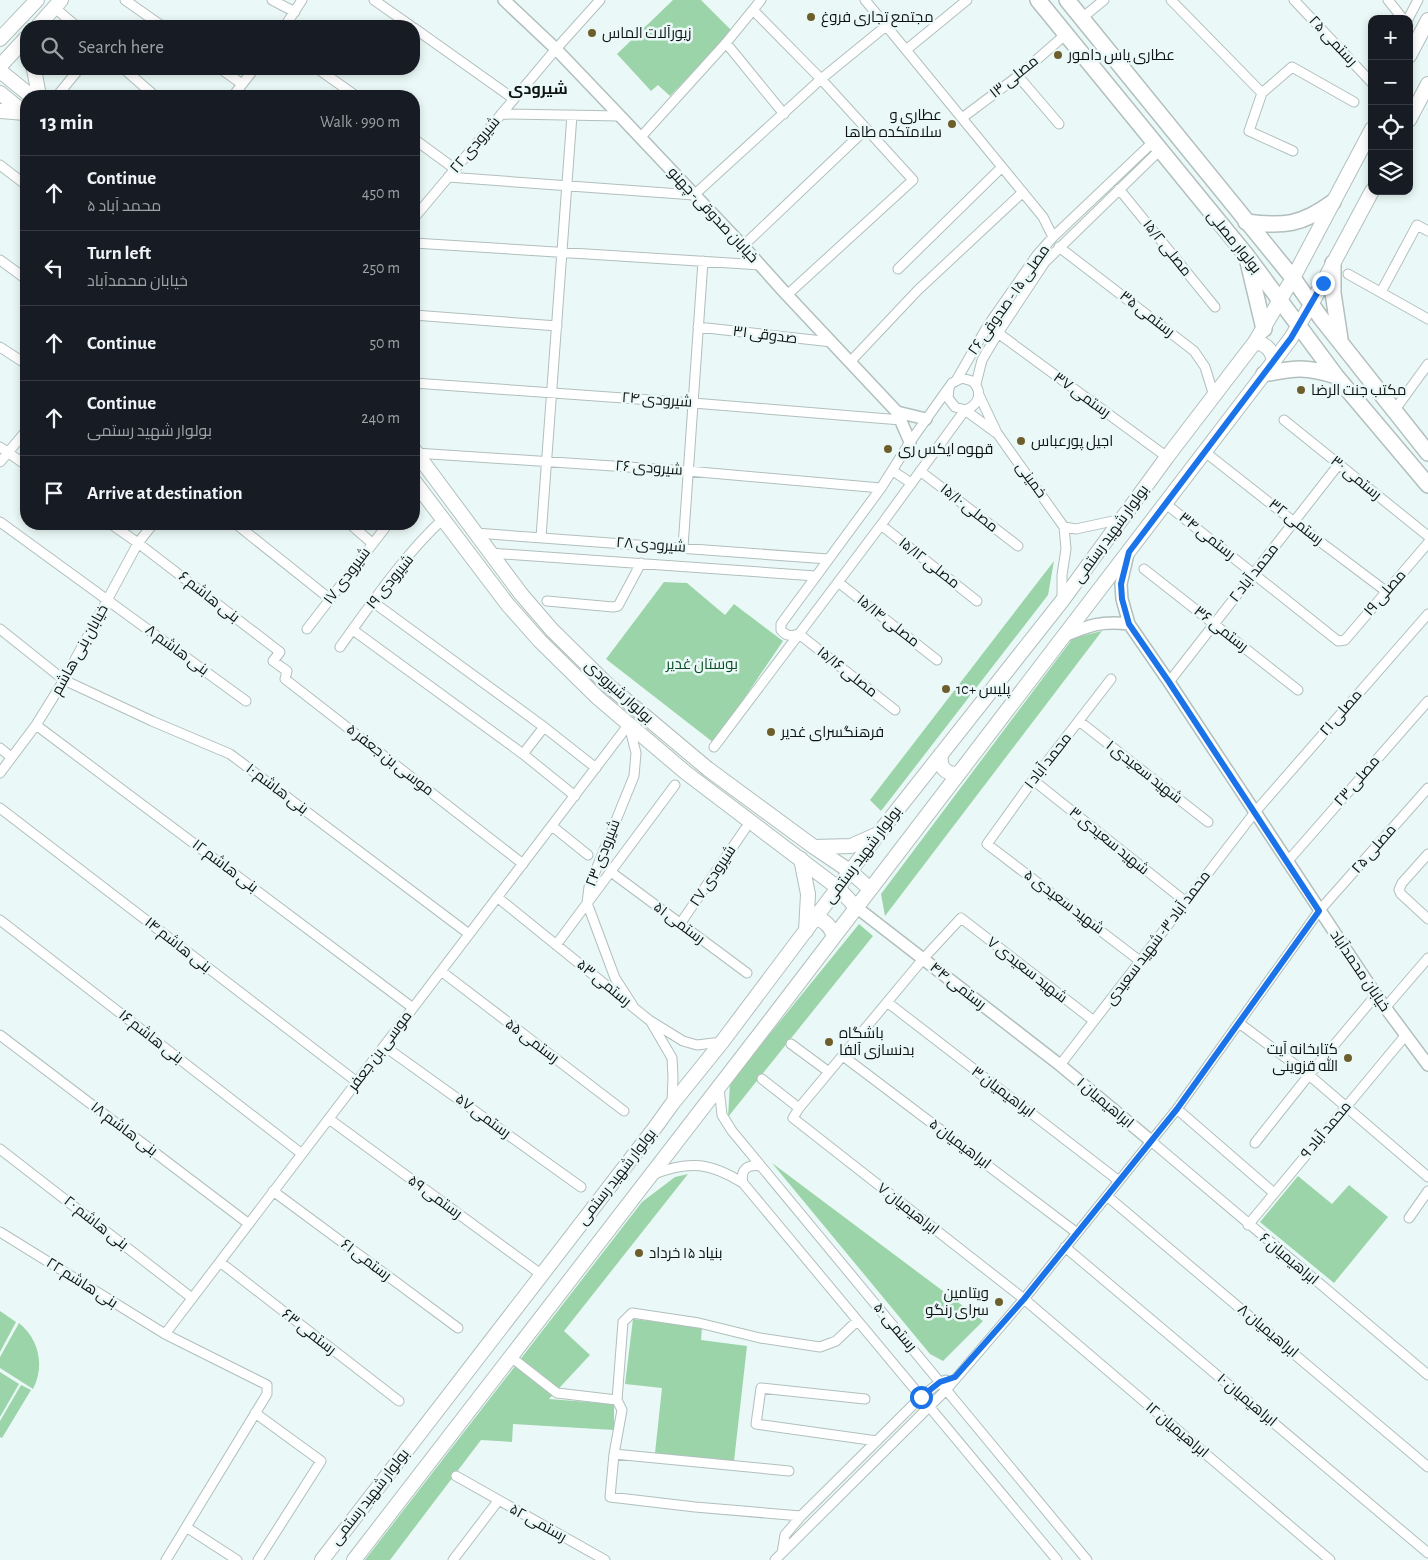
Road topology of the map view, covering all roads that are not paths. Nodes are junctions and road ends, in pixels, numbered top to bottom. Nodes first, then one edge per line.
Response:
1 (125, 0) edge
2 (272, 0) edge
3 (302, 0) edge
4 (374, 0) edge
5 (504, 0) edge
6 (600, 0) edge
7 (761, 0) edge
8 (865, 0) edge
9 (967, 0) edge
10 (1038, 0) edge
11 (1067, 0) edge
12 (1104, 0) edge
13 (1171, 0) edge
14 (1294, 0) edge
15 (1388, 0) edge
16 (1418, 0) edge
17 (30, 2) edge
18 (58, 4) edge
19 (753, 10) junction
20 (295, 12) junction
21 (1400, 15) edge
22 (1410, 15) edge
23 (1082, 18) junction
24 (43, 20) edge
25 (71, 20) edge
26 (153, 20) edge
27 (289, 20) edge
28 (402, 20) edge
29 (1428, 20) edge
30 (886, 26) junction
31 (5, 29) edge
32 (420, 33) edge
33 (1066, 34) junction
34 (0, 39) edge
35 (726, 43) junction
36 (20, 44) edge
37 (1413, 48) edge
38 (556, 50) junction
39 (906, 50) junction
40 (0, 66) edge
41 (0, 71) edge
42 (35, 75) edge
43 (74, 75) edge
44 (131, 75) edge
45 (229, 75) edge
46 (249, 75) edge
47 (326, 75) edge
48 (1018, 76) junction
49 (821, 79) junction
50 (1368, 79) edge
51 (242, 84) junction
52 (1428, 84) edge
53 (24, 90) edge
54 (38, 90) edge
55 (62, 90) edge
56 (148, 90) edge
57 (238, 90) edge
58 (348, 90) edge
59 (0, 93) edge
60 (1262, 93) junction
61 (514, 99) junction
62 (1354, 102) dead end
63 (1424, 104) edge
64 (20, 109) edge
65 (0, 111) edge
66 (20, 113) edge
67 (501, 114) junction
68 (784, 114) junction
69 (572, 115) junction
70 (620, 116) junction
71 (1413, 116) edge
72 (962, 118) junction
73 (1058, 124) dead end
74 (1169, 126) junction
75 (866, 129) junction
76 (1368, 136) edge
77 (640, 138) junction
78 (420, 143) edge
79 (1156, 146) junction
80 (1292, 151) dead end
81 (0, 165) edge
82 (1002, 167) junction
83 (455, 169) junction
84 (448, 177) junction
85 (20, 181) edge
86 (567, 186) junction
87 (1119, 189) junction
88 (1023, 192) junction
89 (694, 194) junction
90 (1370, 195) edge
91 (1333, 202) junction
92 (420, 211) edge
93 (1246, 222) junction
94 (1428, 231) edge
95 (1053, 238) junction
96 (420, 244) edge
97 (743, 246) junction
98 (1059, 247) junction
99 (562, 253) junction
100 (1247, 256) junction
101 (0, 260) edge
102 (703, 262) junction
103 (1334, 263) junction
104 (761, 265) junction
105 (898, 269) dead end
106 (1348, 274) dead end
107 (20, 275) edge
108 (1293, 278) junction
109 (1381, 292) junction
110 (787, 295) junction
111 (1280, 302) junction
112 (1312, 303) junction
113 (1215, 307) dead end
114 (420, 315) edge
115 (1428, 319) edge
116 (1299, 324) junction
117 (557, 326) junction
118 (698, 327) junction
119 (1264, 329) junction
120 (998, 333) junction
121 (832, 342) junction
122 (1255, 342) junction
123 (1341, 343) junction
124 (0, 346) edge
125 (20, 360) edge
126 (1274, 361) junction
127 (850, 362) junction
128 (1428, 364) edge
129 (1264, 374) junction
130 (1336, 376) junction
131 (956, 380) junction
132 (420, 384) edge
133 (976, 384) junction
134 (949, 387) junction
135 (552, 393) junction
136 (979, 395) junction
137 (1214, 396) junction
138 (693, 403) junction
139 (965, 410) junction
140 (1394, 411) junction
141 (899, 416) junction
142 (926, 419) junction
143 (1284, 420) dead end
144 (997, 433) junction
145 (20, 438) edge
146 (910, 442) junction
147 (0, 446) edge
148 (420, 451) edge
149 (8, 452) junction
150 (1205, 452) junction
151 (1428, 453) edge
152 (1167, 457) junction
153 (420, 458) edge
154 (20, 461) edge
155 (547, 461) junction
156 (0, 462) edge
157 (1339, 464) junction
158 (688, 471) junction
159 (893, 471) junction
160 (920, 471) junction
161 (911, 483) junction
162 (1428, 485) edge
163 (881, 488) junction
164 (420, 492) edge
165 (1166, 504) junction
166 (444, 519) junction
167 (1122, 519) junction
168 (0, 522) edge
169 (1294, 522) junction
170 (881, 526) junction
171 (1064, 527) junction
172 (120, 530) edge
173 (148, 530) edge
174 (244, 530) edge
175 (357, 530) edge
176 (383, 530) edge
177 (474, 533) junction
178 (1428, 536) edge
179 (541, 537) junction
180 (138, 543) junction
181 (372, 544) junction
182 (1428, 544) edge
183 (1018, 546) dead end
184 (683, 547) junction
185 (489, 552) junction
186 (1129, 552) junction
187 (828, 559) junction
188 (641, 563) junction
189 (1144, 568) dead end
190 (1254, 573) junction
191 (816, 576) junction
192 (838, 582) junction
193 (1387, 592) junction
194 (108, 599) junction
195 (330, 599) junction
196 (547, 601) dead end
197 (977, 601) dead end
198 (1062, 601) junction
199 (373, 602) junction
200 (1428, 614) edge
201 (1129, 624) junction
202 (1214, 624) junction
203 (0, 629) edge
204 (307, 629) dead end
205 (353, 630) junction
206 (799, 634) junction
207 (1064, 636) junction
208 (1342, 641) joint
209 (340, 648) dead end
210 (280, 652) joint
211 (937, 660) dead end
212 (1111, 679) dead end
213 (64, 680) junction
214 (1169, 682) junction
215 (1298, 690) dead end
216 (246, 701) dead end
217 (1428, 701) edge
218 (896, 710) dead end
219 (1079, 721) junction
220 (629, 724) junction
221 (36, 726) junction
222 (544, 727) junction
223 (714, 747) dead end
224 (0, 748) edge
225 (523, 754) junction
226 (941, 754) junction
227 (11, 757) junction
228 (596, 768) junction
229 (0, 773) edge
230 (958, 774) junction
231 (1033, 780) junction
232 (676, 785) dead end
233 (1428, 788) edge
234 (574, 796) junction
235 (0, 808) edge
236 (1255, 812) junction
237 (1208, 822) dead end
238 (552, 826) junction
239 (745, 829) dead end
240 (879, 833) junction
241 (987, 844) joint
242 (814, 847) junction
243 (1428, 854) edge
244 (588, 856) dead end
245 (801, 859) junction
246 (1287, 862) junction
247 (523, 864) junction
248 (611, 872) junction
249 (850, 872) junction
250 (838, 888) junction
251 (870, 889) junction
252 (497, 897) junction
253 (1186, 902) junction
254 (588, 904) junction
255 (856, 907) junction
256 (1319, 911) junction
257 (816, 919) junction
258 (1428, 919) edge
259 (0, 920) edge
260 (680, 924) junction
261 (806, 931) junction
262 (469, 934) junction
263 (834, 937) junction
264 (556, 945) junction
265 (1428, 958) edge
266 (923, 959) junction
267 (1140, 961) junction
268 (441, 971) junction
269 (747, 973) dead end
270 (1376, 995) junction
271 (887, 1002) junction
272 (633, 1006) junction
273 (413, 1008) junction
274 (1385, 1008) junction
275 (649, 1020) junction
276 (1094, 1021) junction
277 (1239, 1023) junction
278 (0, 1035) edge
279 (1404, 1036) junction
280 (722, 1042) junction
281 (792, 1044) dead end
282 (384, 1046) junction
283 (843, 1056) junction
284 (1060, 1065) junction
285 (1428, 1065) edge
286 (829, 1072) junction
287 (1309, 1075) junction
288 (762, 1080) dead end
289 (356, 1082) junction
290 (719, 1088) junction
291 (672, 1104) junction
292 (1346, 1106) junction
293 (799, 1108) junction
294 (1177, 1109) junction
295 (624, 1111) dead end
296 (329, 1119) junction
297 (1151, 1141) junction
298 (1255, 1143) dead end
299 (0, 1149) edge
300 (302, 1154) junction
301 (760, 1166) junction
302 (651, 1175) junction
303 (1428, 1177) edge
304 (1119, 1181) junction
305 (743, 1183) junction
306 (581, 1186) dead end
307 (274, 1191) junction
308 (1428, 1191) edge
309 (1274, 1193) junction
310 (1107, 1196) junction
311 (1409, 1218) dead end
312 (249, 1224) junction
313 (1248, 1225) junction
314 (0, 1232) edge
315 (1077, 1233) junction
316 (1065, 1247) junction
317 (220, 1262) junction
318 (542, 1275) junction
319 (192, 1298) junction
320 (1024, 1299) junction
321 (857, 1321) junction
322 (458, 1328) dead end
323 (165, 1334) junction
324 (511, 1357) junction
325 (1428, 1375) edge
326 (955, 1377) junction
327 (940, 1382) junction
328 (946, 1390) junction
329 (921, 1397) junction
330 (865, 1399) dead end
331 (617, 1400) junction
332 (398, 1401) dead end
333 (929, 1406) junction
334 (255, 1413) junction
335 (877, 1441) junction
336 (614, 1454) junction
337 (1428, 1467) edge
338 (789, 1471) dead end
339 (456, 1476) dead end
340 (498, 1501) junction
341 (801, 1516) junction
342 (186, 1526) junction
343 (1428, 1553) edge
344 (778, 1557) edge
345 (166, 1560) edge
346 (237, 1560) edge
347 (258, 1560) edge
348 (322, 1560) edge
349 (354, 1560) edge
350 (454, 1560) edge
351 (605, 1560) edge
352 (1057, 1560) edge
353 (1087, 1560) edge
354 (1330, 1560) edge

1 - 26 street
2 - 20 street
3 - 20 street
4 - 28 street
5 - 38 street, خیابان صدوقی- چهنو
6 - 38 street, شیرودی ۲۲
7 - 19 street
8 - 30 street
9 - 39 street
10 - 33 main road, بولوار مصلی
11 - 23 main road, بولوار مصلی
12 - 23 street
13 - 60 street
14 - 50 street, رستمی ۲۵
15 - 21 street
16 - 22 street
17 - 31 main road
18 - 24 main road
18 - 25 street
19 - 35 street
19 - 49 street
20 - 27 street
23 - 74 main road, بولوار مصلی
29 - 37 main road
30 - 39 street
30 - 49 street
31 - 34 main road
32 - 61 street
33 - 48 street, مصلی ۱۳
33 - 79 main road, بولوار مصلی
35 - 68 street
35 - 77 street
36 - 40 main road
38 - 61 street, شیرودی ۲۲
38 - 70 street, خیابان صدوقی- چهنو
39 - 72 street
41 - 53 main road
42 - 54 main road
43 - 55 street
44 - 56 street
45 - 51 street
46 - 51 street
47 - 58 street
48 - 72 street, مصلی ۱۳
48 - 73 street
49 - 68 street
49 - 75 street
51 - 57 street
52 - 63 main road
59 - 64 main road
60 - 62 street
60 - 80 street
61 - 67 street, شیرودی ۲۲
63 - 71 main road
65 - 66 main road
67 - 69 street
67 - 83 street, شیرودی ۲۲
68 - 89 street
69 - 70 street
69 - 86 street
70 - 77 street, خیابان صدوقی- چهنو
72 - 82 street
74 - 79 main road
74 - 93 main road, بولوار مصلی
75 - 97 street
75 - 110 street
76 - 91 main road, بولوار شهید رستمی
77 - 89 street, خیابان صدوقی- چهنو
78 - 83 street
79 - 87 street, مصلی ۱۵ - صدوقی ۲۶
79 - 95 street, مصلی ۱۵ - صدوقی ۲۶
79 - 100 main road, بولوار مصلی
81 - 85 street
82 - 88 street
82 - 105 street
83 - 84 street, شیرودی ۲۲
84 - 86 street
84 - 92 street, شیرودی ۲۲
86 - 89 street
86 - 99 street
87 - 98 street, مصلی ۱۵ - صدوقی ۲۶
87 - 113 street, مصلی ۱۵/۲
88 - 95 street
88 - 127 street
89 - 97 street, خیابان صدوقی- چهنو
90 - 103 main road, بولوار شهید رستمی
91 - 93 main road
91 - 108 main road, بولوار شهید رستمی
93 - 108 main road, بولوار مصلی
94 - 109 street
95 - 131 street, مصلی ۱۵ - صدوقی ۲۶
96 - 99 street
97 - 104 street, خیابان صدوقی- چهنو
98 - 120 street, مصلی ۱۵ - صدوقی ۲۶
98 - 137 street, رستمی ۳۵
99 - 102 street
99 - 117 street
100 - 111 main road, بولوار مصلی
100 - 119 main road
101 - 107 street
102 - 104 street
102 - 118 street
103 - 112 main road, بولوار شهید رستمی
103 - 123 main road
104 - 110 street, خیابان صدوقی- چهنو
106 - 109 street
108 - 111 main road, بولوار شهید رستمی
108 - 112 main road, بولوار مصلی
109 - 115 street
110 - 121 street, خیابان صدوقی- چهنو
111 - 116 main road, بولوار مصلی
111 - 119 main road, بولوار شهید رستمی
112 - 116 main road, بولوار شهید رستمی
112 - 123 main road, بولوار مصلی
114 - 117 street
116 - 126 main road, بولوار شهید رستمی
116 - 130 main road, بولوار مصلی
117 - 135 street
118 - 121 street, صدوقی ۳۱
118 - 138 street
119 - 122 main road, بولوار شهید رستمی
120 - 133 street, مصلی ۱۵ - صدوقی ۲۶
120 - 152 street, رستمی ۳۷
121 - 127 street, خیابان صدوقی- چهنو
122 - 126 main road
122 - 137 main road, بولوار شهید رستمی
123 - 140 main road, بولوار مصلی
124 - 125 street
126 - 129 main road, بولوار شهید رستمی
127 - 141 street, خیابان صدوقی- چهنو
128 - 140 street
129 - 130 main road
129 - 150 main road, بولوار شهید رستمی
130 - 162 main road, بولوار مصلی
131 - 133 street
131 - 134 street
132 - 135 street, شیرودی ۲۴
133 - 136 street
134 - 139 street
134 - 142 street
135 - 138 street, شیرودی ۲۴
135 - 155 street
136 - 139 street
136 - 144 street
137 - 152 main road, بولوار شهید رستمی
138 - 141 street, شیرودی ۲۴
138 - 158 street
139 - 144 street
139 - 160 street
140 - 151 main road, بولوار مصلی
141 - 142 street
141 - 146 street
142 - 146 street
143 - 157 street, رستمی ۳۰
144 - 171 street, خمینی
145 - 149 street
146 - 159 street
147 - 149 street
148 - 155 street, شیرودی ۲۶
149 - 154 street
149 - 156 street
150 - 165 main road, بولوار شهید رستمی
150 - 169 street, رستمی ۳۲
152 - 167 main road, بولوار شهید رستمی
153 - 177 main road, بولوار شیرودی
155 - 158 street, شیرودی ۲۶
155 - 179 street
157 - 169 street, محمد آباد ۲
157 - 178 street, رستمی ۳۰
158 - 163 street, شیرودی ۲۶
158 - 184 street
159 - 161 street
159 - 163 street
160 - 161 street
160 - 183 street, مصلی ۱۵/۱۰
161 - 170 street
163 - 187 street
164 - 166 main road, بولوار شیرودی
165 - 186 main road, بولوار شهید رستمی
165 - 190 street, رستمی ۳۴
166 - 199 street, شیرودی ۱۹
166 - 220 main road, بولوار شیرودی
167 - 171 street
167 - 198 main road, بولوار شهید رستمی
168 - 194 street, بنی هاشم ۸
169 - 190 street, محمد آباد ۲
169 - 193 street, رستمی ۳۲
170 - 192 street
170 - 197 street, مصلی ۱۵/۱۲
171 - 198 street
172 - 180 street, بنی هاشم ۶
173 - 180 street, خیابان بنی هاشم
174 - 195 street
175 - 181 street
176 - 181 street, شیرودی ۱۷
177 - 179 street, شیرودی ۲۸
177 - 185 main road, بولوار شیرودی
179 - 184 street, شیرودی ۲۸
180 - 194 street, خیابان بنی هاشم
180 - 210 street, بنی هاشم ۶
181 - 195 street, شیرودی ۱۷
182 - 193 street, مصلی ۱۹
184 - 187 street, شیرودی ۲۸
185 - 188 street, شیرودی ۲۸
185 - 242 main road, بولوار شیرودی
186 - 201 street, خیابان محمدآباد
186 - 207 main road, بولوار شهید رستمی
187 - 191 street
188 - 191 street, شیرودی ۲۸
188 - 196 street
189 - 202 street, رستمی ۳۶
190 - 202 street, محمد آباد ۲
190 - 208 street, رستمی ۳۴
191 - 206 street, مصلی ۱۵/۱۶
192 - 206 street
192 - 211 street, مصلی ۱۵/۱۴
193 - 208 street, مصلی ۱۹
194 - 213 street, خیابان بنی هاشم
194 - 216 street, بنی هاشم ۸
195 - 204 street, شیرودی ۱۷
198 - 226 main road, بولوار شهید رستمی
199 - 205 street, شیرودی ۱۹
199 - 222 street
200 - 236 street, مصلی ۲۱
201 - 207 street
201 - 214 street, خیابان محمدآباد
202 - 214 street, محمد آباد ۲
202 - 215 street, رستمی ۳۶
203 - 213 street, بنی هاشم ۱۰
205 - 209 street, شیرودی ۱۹
205 - 225 street
206 - 218 street, مصلی ۱۵/۱۶
206 - 223 street
207 - 230 main road, بولوار شهید رستمی
210 - 247 street, موسی بن جعفر ۵
212 - 219 street, محمد آباد ۱
213 - 221 street, خیابان بنی هاشم
213 - 262 street, بنی هاشم ۱۰
214 - 236 street, خیابان محمدآباد
217 - 246 street, مصلی ۲۳
219 - 231 street, محمد آباد ۱
219 - 237 street, شهید سعیدی ۱
220 - 228 street, موسی بن جعفر
220 - 245 main road, بولوار شیرودی
220 - 254 street, شیرودی ۲۳
221 - 227 street, خیابان بنی هاشم
221 - 273 street, بنی هاشم ۱۲
222 - 225 street
222 - 228 street
224 - 227 street
225 - 234 street
226 - 230 main road
226 - 240 main road, بولوار شهید رستمی
227 - 229 street, خیابان بنی هاشم
228 - 234 street, موسی بن جعفر
230 - 251 main road, بولوار شهید رستمی
231 - 241 street, محمد آباد ۱
231 - 253 street, شهید سعیدی ۳
232 - 248 street
233 - 256 street, مصلی ۲۵
234 - 238 street, موسی بن جعفر
235 - 289 street, بنی هاشم ۱۴
236 - 246 street, خیابان محمدآباد
236 - 253 street, محمد آباد ۳- شهید سعیدی
238 - 244 street
238 - 247 street, موسی بن جعفر
239 - 260 street, شیرودی ۲۷
240 - 242 main road
240 - 249 main road, بولوار شهید رستمی
241 - 267 street, شهید سعیدی ۵
242 - 249 main road, بولوار شیرودی
243 - 258 street
245 - 250 main road, بولوار شیرودی
245 - 261 main road
246 - 256 street, خیابان محمدآباد
247 - 252 street, موسی بن جعفر
248 - 254 street
248 - 260 street, رستمی ۵۱
249 - 250 main road, بولوار شهید رستمی
249 - 251 main road, بولوار شیرودی
250 - 255 main road, بولوار شیرودی
250 - 257 main road, بولوار شهید رستمی
251 - 255 main road, بولوار شهید رستمی
252 - 262 street, موسی بن جعفر
252 - 264 street, رستمی ۵۳
253 - 267 street, محمد آباد ۳- شهید سعیدی
254 - 264 street
254 - 272 street, شیرودی ۲۳
255 - 263 main road, بولوار شهید رستمی
255 - 266 street, رستمی ۴۴
256 - 270 street, خیابان محمدآباد
256 - 277 street, مصلی ۲۵
257 - 261 main road, بولوار شهید رستمی
257 - 263 main road
259 - 300 street, بنی هاشم ۱۶
260 - 269 street, رستمی ۵۱
261 - 280 main road, بولوار شهید رستمی
262 - 268 street, موسی بن جعفر
263 - 290 main road, بولوار شهید رستمی
264 - 272 street, رستمی ۵۳
265 - 274 street
266 - 271 street
266 - 276 street, شهید سعیدی ۷
266 - 284 street, رستمی ۴۴
267 - 276 street, محمد آباد ۳- شهید سعیدی
268 - 273 street, موسی بن جعفر
268 - 295 street, رستمی ۵۵
270 - 274 street, خیابان محمدآباد
270 - 287 street
271 - 283 street
271 - 304 street, ابراهیمیان ۳
272 - 275 street, رستمی ۵۳
273 - 282 street, موسی بن جعفر
274 - 279 street, خیابان محمدآباد
275 - 280 street, رستمی ۵۳
275 - 291 street
276 - 284 street, محمد آباد ۳- شهید سعیدی
277 - 287 street
277 - 294 street, مصلی ۲۵
278 - 312 street, بنی هاشم ۱۸
279 - 285 street, خیابان محمدآباد
279 - 292 street, محمد آباد ۹
280 - 291 main road, بولوار شهید رستمی
281 - 286 street
282 - 289 street, موسی بن جعفر
282 - 306 street, رستمی ۵۷
283 - 286 street
283 - 315 street, ابراهیمیان ۵
284 - 297 street, ابراهیمیان ۱
286 - 293 street
287 - 292 street
287 - 298 street
288 - 293 street
289 - 296 street, موسی بن جعفر
290 - 301 street, رستمی ۵۰
290 - 302 main road, بولوار شهید رستمی
291 - 318 main road, بولوار شهید رستمی
292 - 303 street
292 - 309 street, محمد آباد ۹
293 - 320 street, ابراهیمیان ۷
294 - 297 street, مصلی ۲۵
294 - 309 street
296 - 300 street, موسی بن جعفر
296 - 318 street, رستمی ۵۹
297 - 304 street, مصلی ۲۵
297 - 313 street, ابراهیمیان ۶
299 - 319 street, بنی هاشم ۲۰
300 - 307 street, موسی بن جعفر
301 - 305 street
301 - 327 street, رستمی ۵۰
302 - 305 street, رستمی ۵۰
302 - 324 main road, بولوار شهید رستمی
304 - 310 street, مصلی ۲۵
305 - 321 street, رستمی ۵۰
307 - 312 street, موسی بن جعفر
307 - 322 street, رستمی ۶۱
308 - 311 street
309 - 313 street, محمد آباد ۹
310 - 315 street, مصلی ۲۵
310 - 337 street, ابراهیمیان ۸
312 - 317 street, موسی بن جعفر
313 - 325 street, ابراهیمیان ۶
314 - 323 street, بنی هاشم ۲۲
315 - 316 street, مصلی ۲۵
316 - 320 street, مصلی ۲۵
316 - 343 street, ابراهیمیان ۱۰
317 - 319 street, موسی بن جعفر
317 - 332 street, رستمی ۶۳
318 - 348 main road, بولوار شهید رستمی
319 - 323 street, موسی بن جعفر
320 - 326 street, مصلی ۲۵
320 - 354 street, ابراهیمیان ۱۲
321 - 329 street, رستمی ۵۰
321 - 331 street
323 - 334 street, بنی هاشم ۲۲
324 - 331 street
324 - 349 main road, بولوار شهید رستمی
326 - 327 street
326 - 328 street, مصلی ۲۵
327 - 328 street, رستمی ۵۰
327 - 329 street
328 - 333 street, مصلی ۲۵
328 - 353 street, رستمی ۵۰
329 - 333 street, رستمی ۵۰
329 - 335 street
330 - 335 street
331 - 336 street
333 - 344 street, مصلی ۲۵
333 - 352 street, رستمی ۵۰
334 - 342 street
334 - 347 street
335 - 341 street
336 - 338 street
336 - 341 street
339 - 340 street, رستمی ۵۲
340 - 350 street
340 - 351 street, رستمی ۵۲
341 - 344 street
342 - 345 street
342 - 346 street

